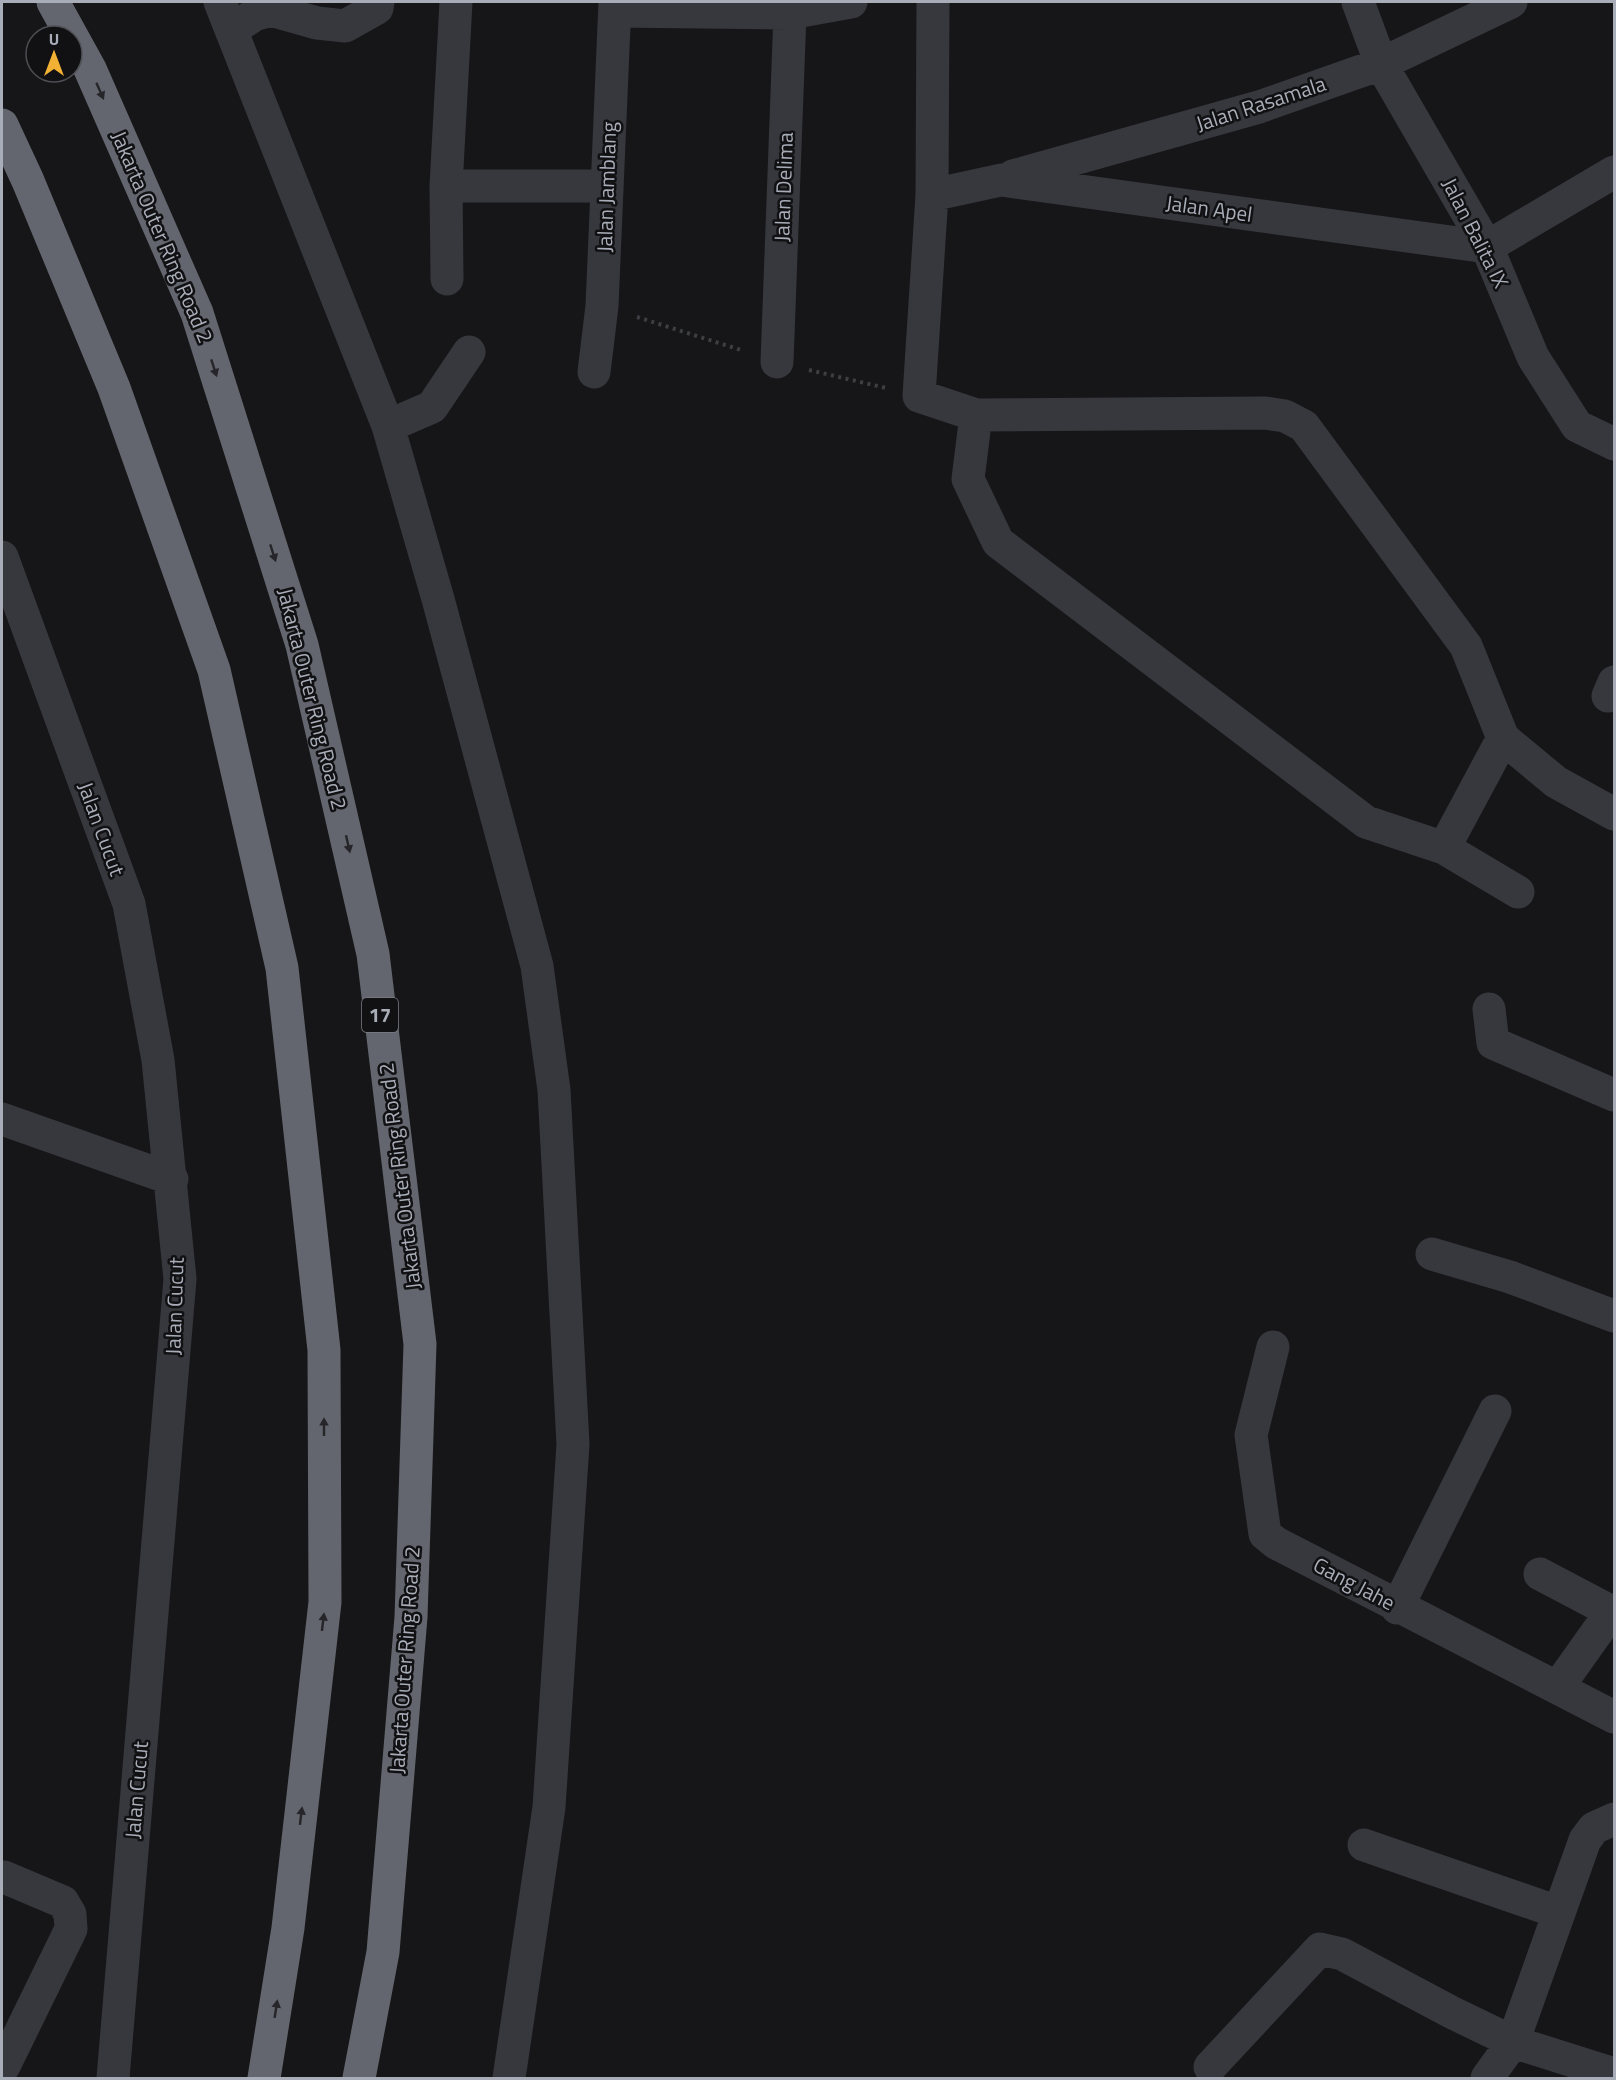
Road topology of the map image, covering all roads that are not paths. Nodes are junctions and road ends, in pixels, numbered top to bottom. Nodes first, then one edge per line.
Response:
1 (53, 2) edge
2 (378, 2) edge
3 (456, 2) edge
4 (851, 2) edge
5 (933, 2) edge
6 (1358, 2) edge
7 (1511, 2) edge
8 (615, 6) edge
9 (790, 13) junction
10 (226, 16) edge
11 (1381, 64) junction
12 (2, 125) edge
13 (1614, 172) edge
14 (1001, 180) junction
15 (446, 186) junction
16 (606, 186) junction
17 (932, 195) junction
18 (1487, 248) junction
19 (447, 279) dead end
20 (470, 352) dead end
21 (777, 362) dead end
22 (594, 372) dead end
23 (976, 415) junction
24 (388, 426) junction
25 (1614, 444) edge
26 (2, 557) edge
27 (1503, 738) junction
28 (1614, 814) edge
29 (1444, 848) junction
30 (1518, 892) dead end
31 (1489, 1009) dead end
32 (1614, 1095) edge
33 (2, 1119) edge
34 (172, 1179) junction
35 (1432, 1254) dead end
36 (1614, 1316) edge
37 (1273, 1347) dead end
38 (1495, 1411) dead end
39 (1540, 1574) dead end
40 (1398, 1608) junction
41 (1613, 1612) edge
42 (1557, 1687) junction
43 (1614, 1717) edge
44 (1614, 1819) edge
45 (1364, 1845) dead end
46 (4, 1877) dead end
47 (1558, 1912) junction
48 (1514, 2042) junction
49 (1210, 2067) dead end
50 (10, 2070) edge
51 (265, 2073) edge
52 (1614, 2074) edge
53 (113, 2079) edge
54 (359, 2079) edge
55 (509, 2079) edge
56 (1487, 2079) edge

1 -> 54 highway, Jakarta Outer Ring Road 2 / 17
2 - 10 street
3 - 15 street
4 - 9 street
5 - 17 street
6 - 11 street, Jalan Balita IX
7 - 11 street, Jalan Rasamala
8 - 9 street
8 - 16 street, Jalan Jamblang
9 - 21 street, Jalan Delima
10 - 24 street
11 - 14 street, Jalan Rasamala
11 - 18 street, Jalan Balita IX
51 -> 12 highway
13 - 18 street
14 - 17 street, Jalan Apel
14 - 18 street, Jalan Apel
15 - 16 street
15 - 19 street
16 - 22 street, Jalan Jamblang
17 - 23 street
18 - 25 street, Jalan Balita IX
20 - 24 street
23 - 27 street
23 - 29 street
24 - 55 street
26 - 34 street, Jalan Cucut
27 - 28 street
27 - 29 street
29 - 30 street
31 - 32 street
33 - 34 street
34 - 53 street, Jalan Cucut
35 - 36 street
37 - 40 street, Gang Jahe
38 - 40 street
39 - 41 street
40 - 42 street, Gang Jahe
41 - 42 street
42 - 43 street, Gang Jahe
44 - 47 street
45 - 47 street
46 - 50 street
47 - 48 street
48 - 49 street
48 - 52 street
48 - 56 street

